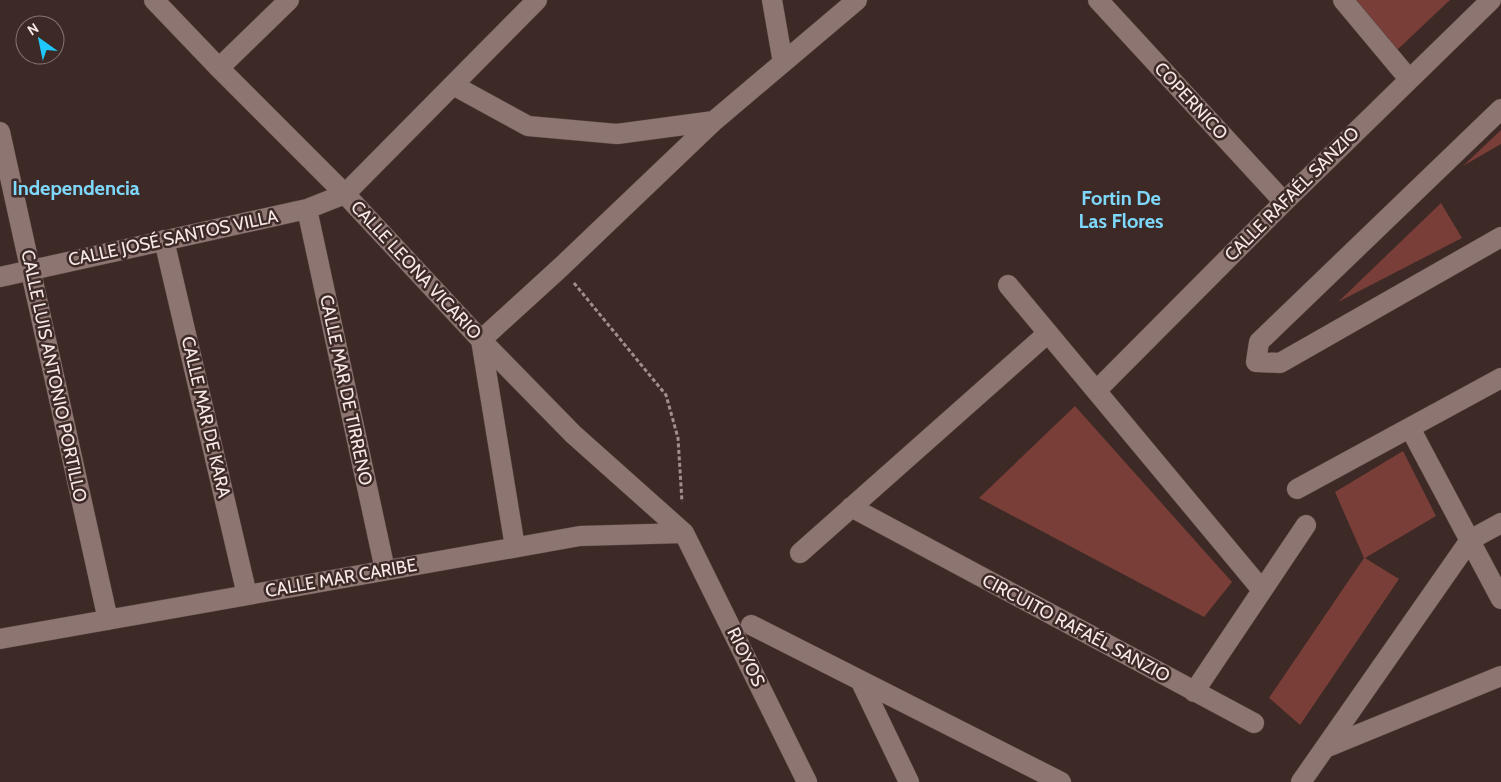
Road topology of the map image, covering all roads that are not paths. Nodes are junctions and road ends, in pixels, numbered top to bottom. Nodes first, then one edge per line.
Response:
1 (154, 0) edge
2 (288, 0) edge
3 (537, 0) edge
4 (772, 0) edge
5 (857, 0) edge
6 (1098, 0) edge
7 (1343, 0) edge
8 (1491, 0) edge
9 (783, 63) junction
10 (219, 68) junction
11 (1409, 79) junction
12 (453, 85) junction
13 (1501, 110) edge
14 (714, 121) junction
15 (0, 132) edge
16 (345, 194) junction
17 (1284, 202) junction
18 (307, 209) junction
19 (1501, 237) edge
20 (164, 240) junction
21 (31, 270) junction
22 (0, 277) edge
23 (1008, 285) dead end
24 (1048, 333) junction
25 (481, 340) junction
26 (1501, 378) edge
27 (1096, 391) junction
28 (1410, 428) junction
29 (1297, 489) dead end
30 (851, 507) junction
31 (1501, 523) edge
32 (1306, 525) dead end
33 (684, 533) junction
34 (1470, 540) junction
35 (515, 547) junction
36 (800, 553) dead end
37 (384, 570) junction
38 (1262, 590) junction
39 (247, 595) junction
40 (1501, 598) edge
41 (108, 620) junction
42 (751, 626) dead end
43 (0, 639) edge
44 (1501, 676) edge
45 (860, 680) junction
46 (1194, 692) junction
47 (1254, 723) dead end
48 (1324, 748) junction
49 (808, 782) edge
50 (909, 782) edge
51 (1061, 782) edge
52 (1301, 782) edge

1 - 10 street, CALLE LEONA VICARIO
2 - 10 street
3 - 12 street
4 - 9 street
5 - 9 street
6 - 17 street, COPERNICO
7 - 11 street
8 - 11 street, CALLE RAFAÉL SANZIO
9 - 14 street
10 - 16 street, CALLE LEONA VICARIO
11 - 17 street, CALLE RAFAÉL SANZIO
12 - 14 street
12 - 16 street
13 - 19 street
14 - 25 street
15 - 21 street, CALLE LUIS ANTONIO PORTILLO
16 - 18 street, CALLE JOSÉ SANTOS VILLA
16 - 25 street, CALLE LEONA VICARIO
17 - 27 street, CALLE RAFAÉL SANZIO
18 - 20 street, CALLE JOSÉ SANTOS VILLA
18 - 37 street, CALLE MAR DE TIRRENO
20 - 21 street, CALLE JOSÉ SANTOS VILLA
20 - 39 street, CALLE MAR DE KARA
21 - 22 street, CALLE JOSÉ SANTOS VILLA
21 - 41 street, CALLE LUIS ANTONIO PORTILLO
23 - 24 street
24 - 27 street
24 - 30 street
25 - 33 street, CALLE LEONA VICARIO
25 - 35 street
26 - 28 street
27 - 38 street
28 - 29 street
28 - 34 street
30 - 36 street
30 - 46 street, CIRCUITO RAFAÉL SANZIO
31 - 34 street
32 - 38 street
33 - 35 street, CALLE MAR CARIBE
33 - 49 street, RIOYOS
34 - 40 street
34 - 48 street
35 - 37 street, CALLE MAR CARIBE
37 - 39 street, CALLE MAR CARIBE
38 - 46 street
39 - 41 street, CALLE MAR CARIBE
41 - 43 street, CALLE MAR CARIBE
42 - 45 street
44 - 48 street
45 - 50 street
45 - 51 street
46 - 47 street, CIRCUITO RAFAÉL SANZIO
48 - 52 street

